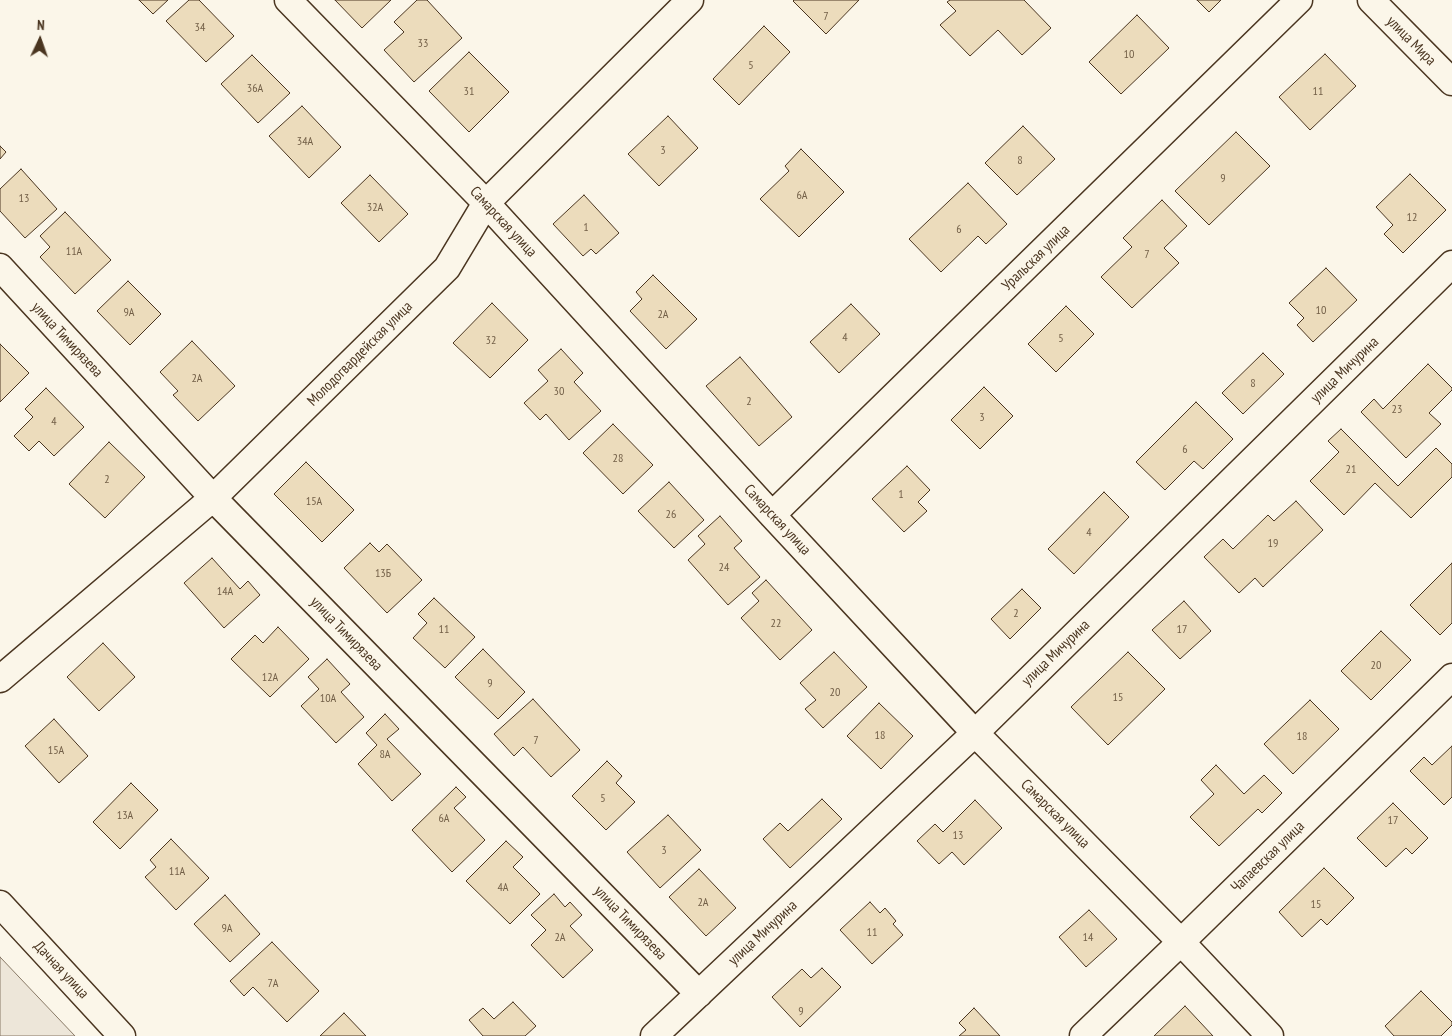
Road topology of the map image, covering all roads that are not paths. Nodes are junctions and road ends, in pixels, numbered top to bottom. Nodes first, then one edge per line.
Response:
1 (288, 0) edge
2 (690, 0) edge
3 (1300, 0) edge
4 (1371, 0) edge
5 (1452, 82) edge
6 (486, 203) junction
7 (1452, 264) edge
8 (0, 267) edge
9 (213, 498) junction
10 (772, 515) junction
11 (1452, 677) edge
12 (0, 679) edge
13 (975, 733) junction
14 (0, 904) edge
15 (1182, 942) junction
16 (699, 994) junction
17 (122, 1036) edge
18 (654, 1036) edge
19 (1083, 1036) edge
20 (1270, 1036) edge

1 - 6 street, Самарская улица
2 - 6 street, Молодогвардейская улица
3 - 10 street, Уральская улица
4 - 5 street, улица Мира
6 - 9 street, Молодогвардейская улица
6 - 10 street, Самарская улица
7 - 13 street, улица Мичурина
8 - 9 street, улица Тимирязева
9 - 12 street, Молодогвардейская улица
9 - 16 street, улица Тимирязева
10 - 13 street, Самарская улица
11 - 15 street, Чапаевская улица
13 - 15 street, Самарская улица
13 - 16 street, улица Мичурина
14 - 17 street, Дачная улица
15 - 19 street, Чапаевская улица
15 - 20 street, Самарская улица
16 - 18 street, улица Мичурина

